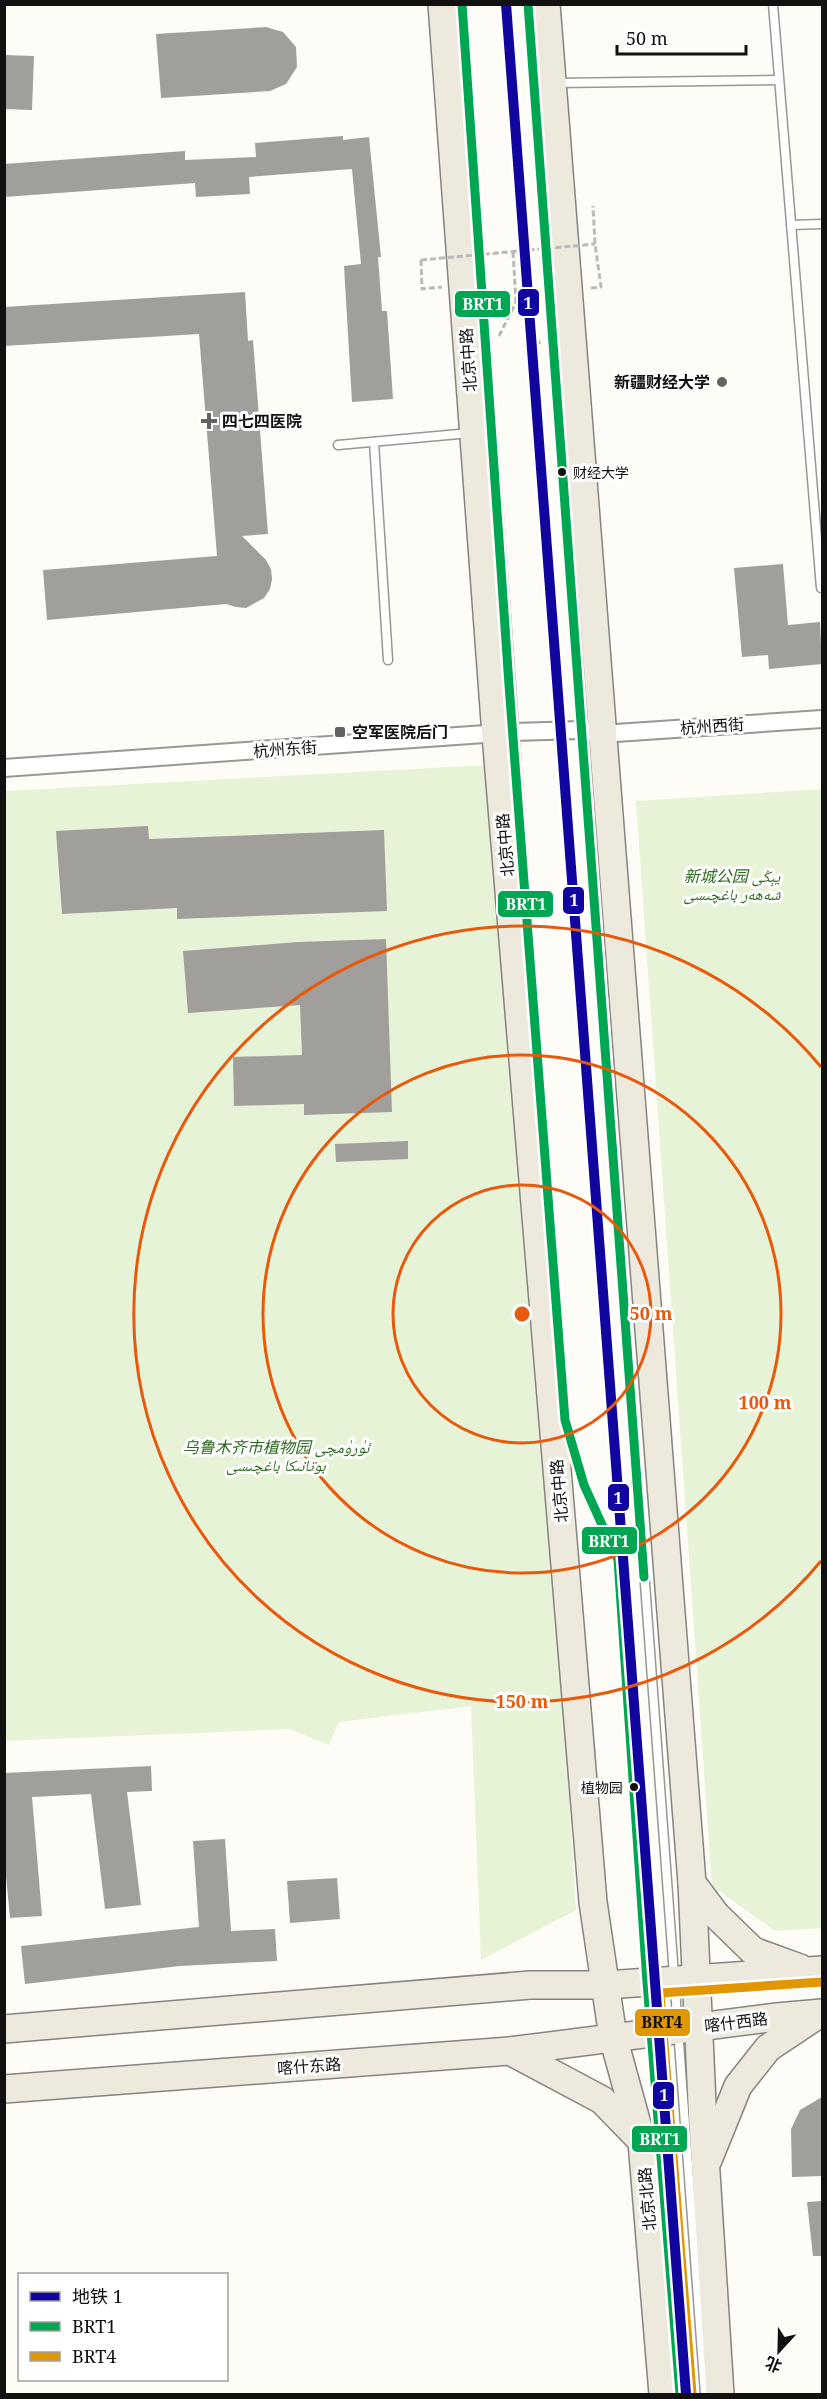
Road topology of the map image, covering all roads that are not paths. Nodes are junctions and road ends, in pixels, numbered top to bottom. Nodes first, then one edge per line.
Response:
1 (442, 4) edge
2 (462, 4) edge
3 (528, 4) edge
4 (546, 4) edge
5 (773, 4) edge
6 (778, 80) junction
7 (552, 83) junction
8 (822, 224) edge
9 (790, 225) junction
10 (474, 433) junction
11 (374, 442) junction
12 (338, 445) dead end
13 (822, 588) edge
14 (388, 660) dead end
15 (822, 719) edge
16 (591, 732) junction
17 (504, 733) junction
18 (4, 768) edge
19 (692, 1883) junction
20 (816, 1970) edge
21 (647, 1982) junction
22 (607, 1996) junction
23 (690, 2003) junction
24 (822, 2013) edge
25 (4, 2029) edge
26 (651, 2032) junction
27 (613, 2037) junction
28 (510, 2051) junction
29 (4, 2089) edge
30 (642, 2142) junction
31 (706, 2164) junction
32 (663, 2394) edge
33 (680, 2394) edge
34 (705, 2394) edge
35 (720, 2394) edge

1 - 10 main road, 北京中路
2 - 17 lane
3 - 16 lane
4 - 7 main road
5 - 6 lane
6 - 7 lane
6 - 9 lane
7 - 16 main road
8 - 9 lane
9 - 13 lane
10 - 11 lane
10 - 17 main road, 北京中路
11 - 12 lane
11 - 14 lane
15 - 16 street, 杭州西街
16 - 17 street, 杭州东街
16 - 19 main road
16 - 23 lane
17 - 18 street, 杭州东街
17 - 21 lane
17 - 22 main road, 北京中路
19 - 20 main road
19 - 23 main road
20 - 23 main road, 喀什西路
21 - 22 main road, 喀什西路
21 - 23 main road, 喀什西路
21 - 26 lane
22 - 25 main road
22 - 27 main road, 北京北路
23 - 24 main road, 喀什西路
23 - 26 main road, 喀什西路
23 - 31 main road
23 - 34 lane
24 - 31 main road
26 - 27 main road, 喀什西路
26 - 33 lane
27 - 28 main road, 喀什东路
27 - 30 main road, 北京北路
28 - 29 main road, 喀什东路
28 - 30 main road
30 - 32 main road, 北京北路
31 - 35 main road

